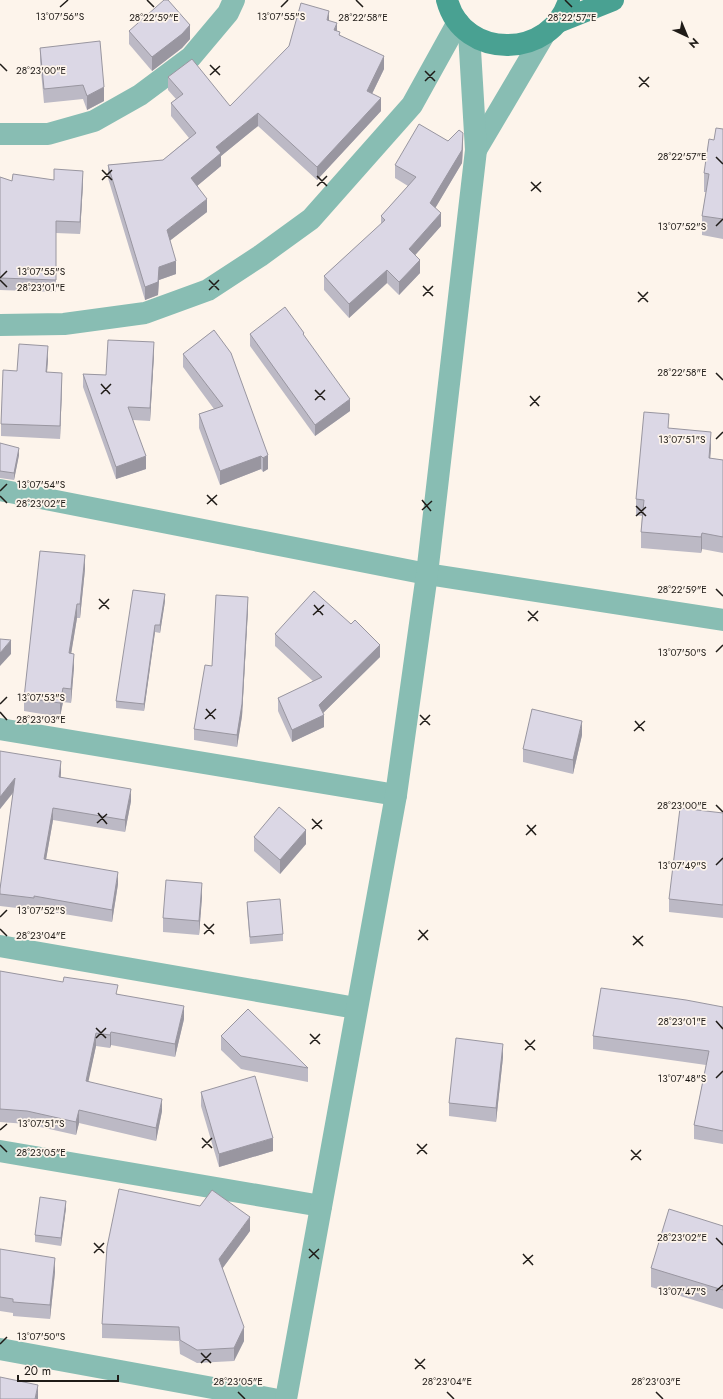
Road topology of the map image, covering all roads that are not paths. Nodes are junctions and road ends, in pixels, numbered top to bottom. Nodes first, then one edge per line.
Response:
1 (234, 0) edge
2 (569, 0) edge
3 (613, 0) edge
4 (451, 13) edge
5 (551, 29) junction
6 (0, 134) edge
7 (476, 150) junction
8 (0, 325) edge
9 (0, 490) edge
10 (427, 574) junction
11 (723, 620) edge
12 (0, 729) edge
13 (396, 795) junction
14 (0, 946) edge
15 (356, 1008) junction
16 (0, 1151) edge
17 (321, 1206) junction
18 (0, 1349) edge
19 (273, 1399) edge
20 (286, 1399) edge

1 - 6 street
2 - 5 street
3 - 5 street
4 - 5 street
4 - 7 street
4 - 8 street
5 - 7 street
7 - 10 street
9 - 10 street
10 - 11 street
10 - 13 street
12 - 13 street
13 - 15 street
14 - 15 street
15 - 17 street
16 - 17 street
17 - 20 street
18 - 19 street

